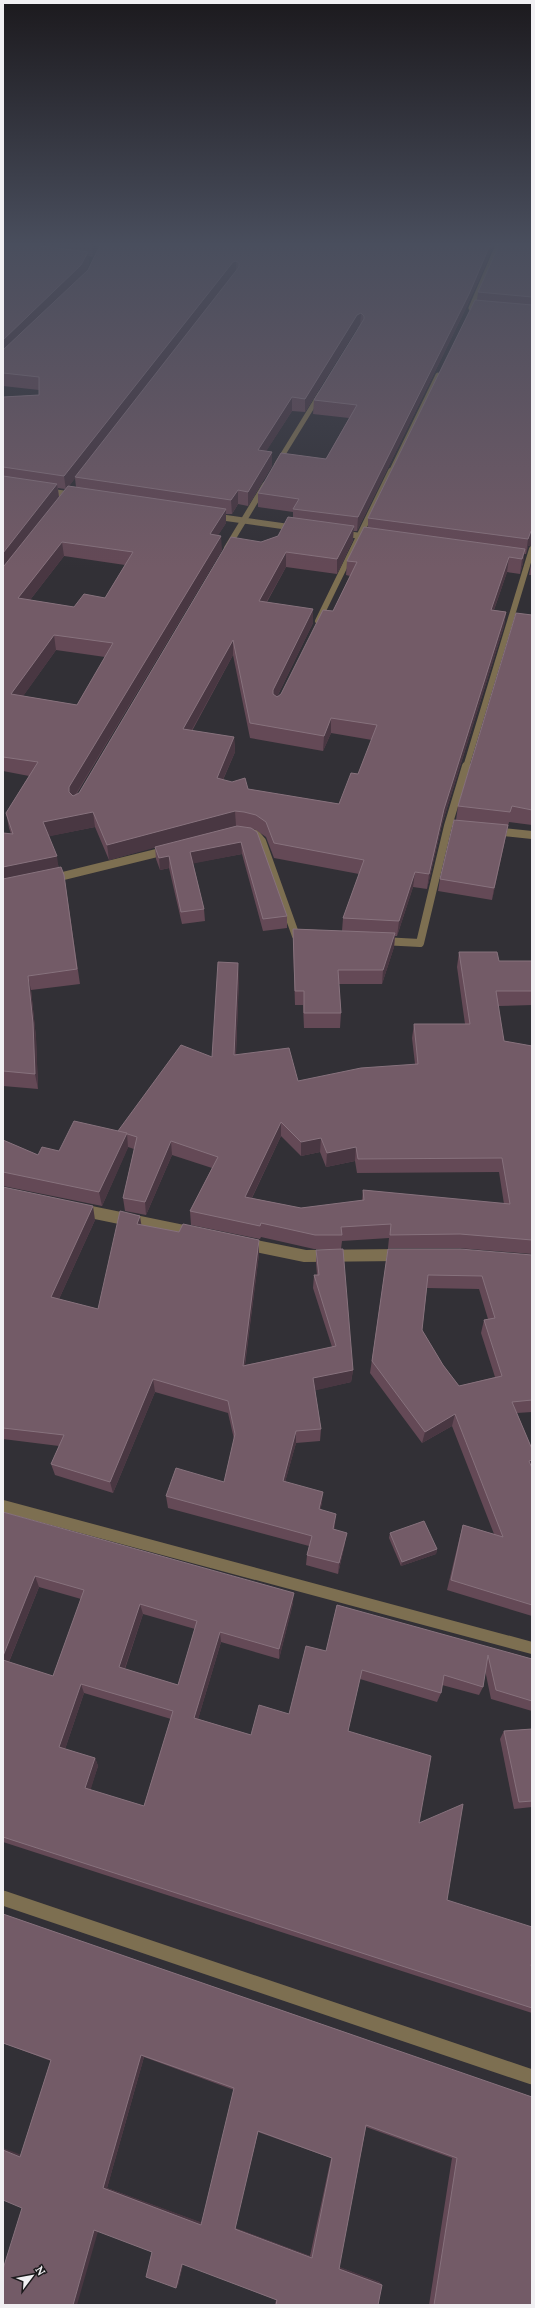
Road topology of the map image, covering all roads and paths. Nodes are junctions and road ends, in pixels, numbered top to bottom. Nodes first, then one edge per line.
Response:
1 (440, 372) edge
2 (324, 389) edge
3 (275, 468) edge
4 (267, 481) edge
5 (73, 487) edge
6 (39, 490) edge
7 (68, 494) junction
8 (84, 496) edge
9 (64, 500) edge
10 (205, 515) edge
11 (243, 521) junction
12 (305, 529) edge
13 (336, 533) edge
14 (359, 536) junction
15 (382, 539) edge
16 (532, 549) edge
17 (223, 555) edge
18 (528, 577) edge
19 (315, 629) edge
20 (486, 830) edge
21 (237, 832) edge
22 (532, 836) edge
23 (176, 848) edge
24 (40, 881) edge
25 (311, 937) edge
26 (374, 941) edge
27 (72, 1208) edge
28 (204, 1236) edge
29 (235, 1242) edge
30 (412, 1255) edge
31 (3, 1506) edge
32 (532, 1648) edge
33 (3, 1898) edge
34 (532, 2077) edge

1 - 14 street
2 - 3 street
4 - 11 street
5 - 7 street
6 - 7 street
7 - 8 street
7 - 9 street
10 - 11 street
11 - 12 street
11 - 17 street
13 - 14 street
14 - 15 street
14 - 19 street
16 - 18 street
18 - 26 street
20 - 22 street
21 - 25 street
23 - 24 street
27 - 28 street
29 - 30 street
31 - 32 street
33 - 34 street

